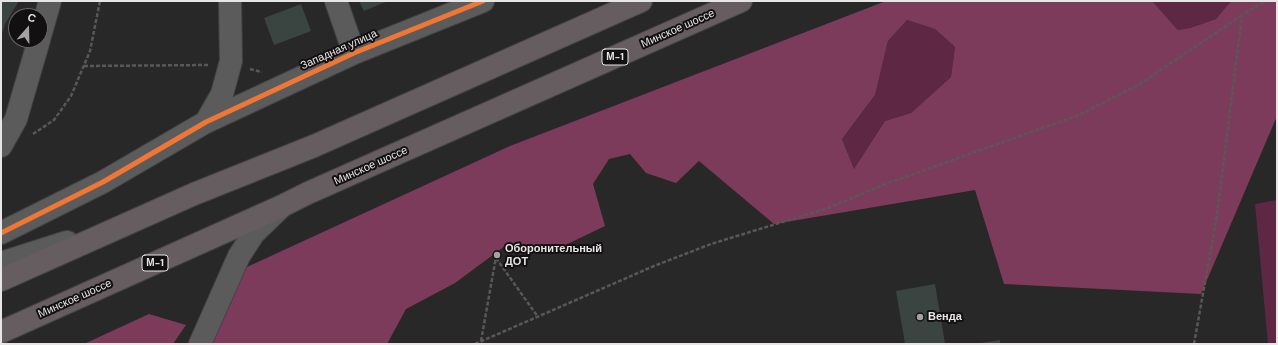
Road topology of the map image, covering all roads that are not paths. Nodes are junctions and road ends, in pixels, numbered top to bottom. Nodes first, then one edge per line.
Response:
1 (230, 1) edge
2 (336, 1) edge
3 (483, 1) edge
4 (641, 1) edge
5 (741, 1) edge
6 (37, 48) edge
7 (354, 53) junction
8 (206, 122) junction
9 (1, 146) edge
10 (282, 206) junction
11 (137, 220) junction
12 (1, 233) edge
13 (1, 263) edge
14 (1, 280) edge
15 (1, 332) edge
16 (200, 344) edge

1 - 8 street
2 - 7 street
3 - 7 street, Западная улица
4 - 11 highway
5 - 10 highway, Минское шоссе / М-1
6 - 9 street
7 - 8 street, Западная улица
8 - 12 street, Западная улица
10 - 15 highway, Минское шоссе / М-1
10 - 16 street
11 - 13 street
11 - 14 highway

